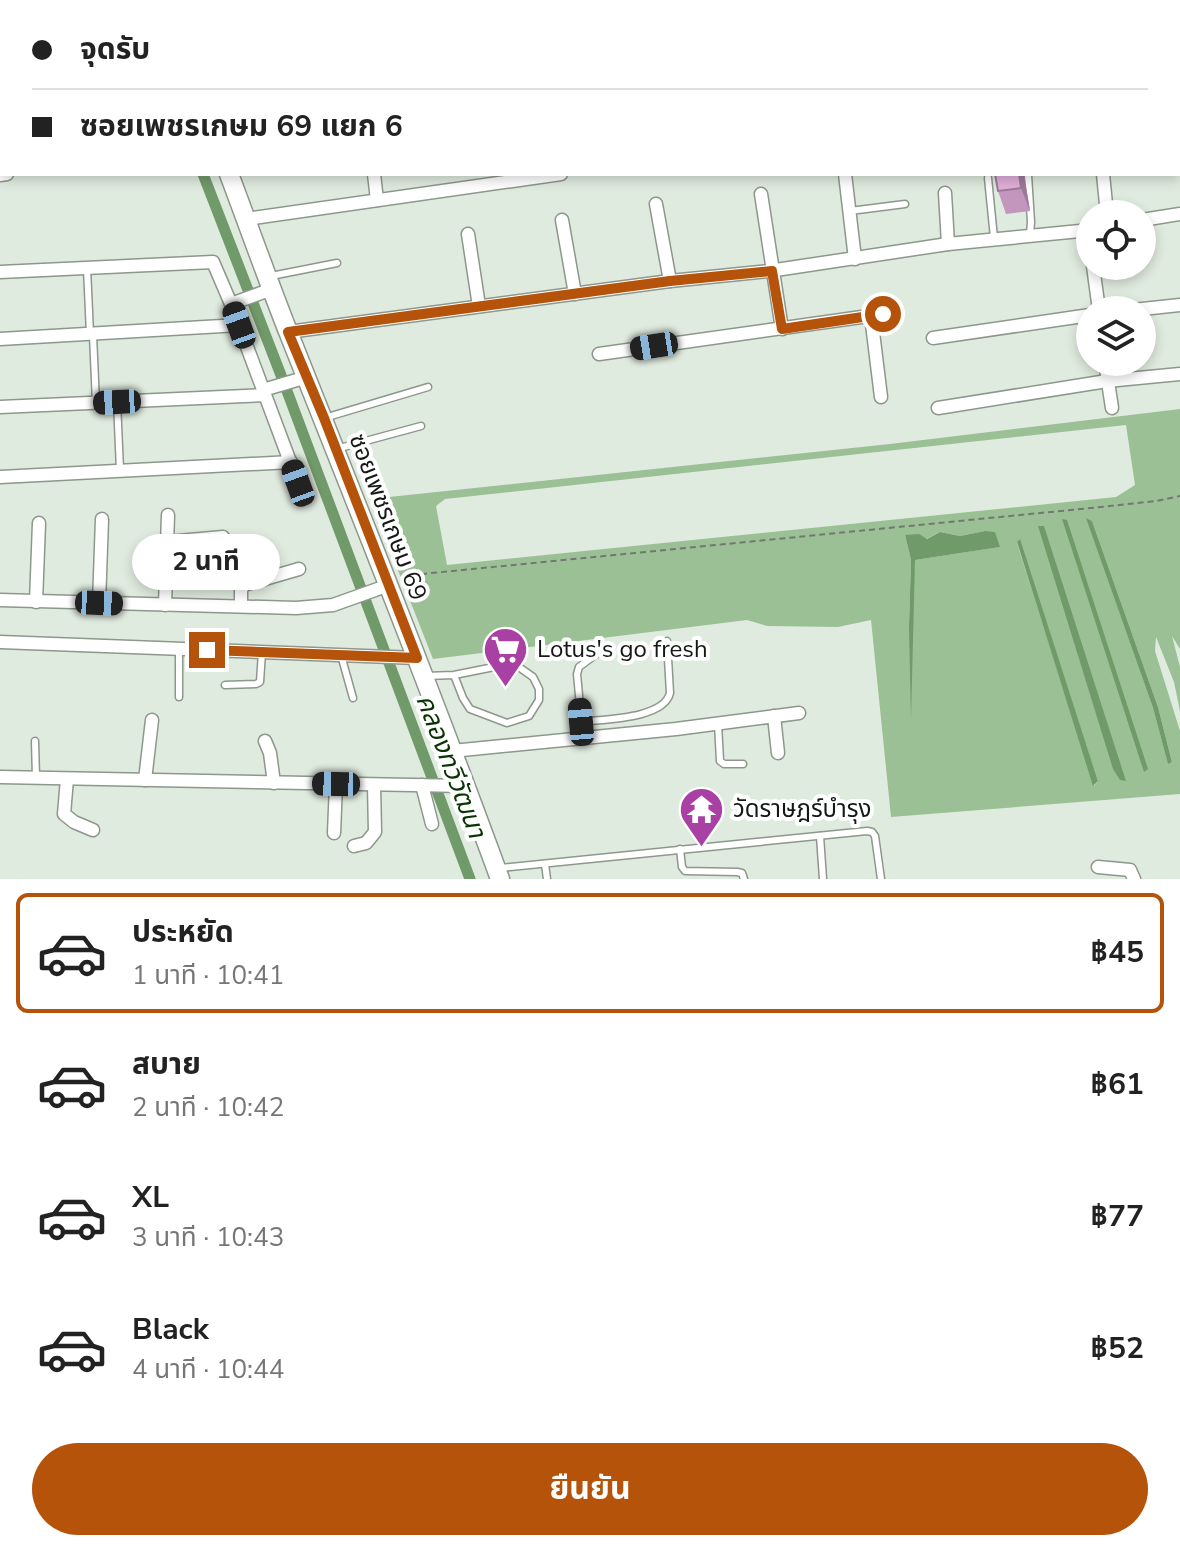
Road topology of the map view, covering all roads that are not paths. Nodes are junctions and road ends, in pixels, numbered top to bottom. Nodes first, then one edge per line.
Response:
1 (230, 176) edge
2 (374, 176) edge
3 (547, 176) edge
4 (845, 176) edge
5 (1028, 176) edge
6 (1103, 176) edge
7 (988, 178) dead end
8 (945, 193) dead end
9 (761, 194) dead end
10 (377, 200) junction
11 (1106, 200) edge
12 (656, 204) dead end
13 (905, 204) dead end
14 (850, 211) junction
15 (1180, 214) edge
16 (1156, 218) edge
17 (246, 219) junction
18 (562, 220) dead end
19 (1076, 230) edge
20 (468, 234) dead end
21 (1030, 235) junction
22 (995, 240) junction
23 (948, 244) junction
24 (855, 259) junction
25 (337, 263) dead end
26 (87, 268) junction
27 (772, 271) junction
28 (0, 272) edge
29 (670, 281) junction
30 (268, 286) junction
31 (575, 294) junction
32 (237, 302) junction
33 (1180, 305) edge
34 (479, 306) junction
35 (1156, 308) edge
36 (1076, 317) edge
37 (239, 325) junction
38 (782, 329) junction
39 (288, 332) junction
40 (91, 334) junction
41 (933, 338) dead end
42 (0, 339) edge
43 (599, 354) dead end
44 (1180, 374) edge
45 (1106, 376) edge
46 (302, 378) junction
47 (1107, 381) junction
48 (428, 387) dead end
49 (267, 391) junction
50 (881, 397) dead end
51 (117, 402) junction
52 (96, 403) junction
53 (0, 407) edge
54 (938, 408) dead end
55 (1112, 408) dead end
56 (324, 418) junction
57 (421, 426) dead end
58 (336, 449) junction
59 (291, 462) junction
60 (120, 472) junction
61 (0, 477) edge
62 (298, 483) dead end
63 (168, 515) dead end
64 (102, 519) dead end
65 (39, 523) dead end
66 (223, 537) dead end
67 (167, 542) junction
68 (299, 569) dead end
69 (384, 587) junction
70 (0, 600) edge
71 (36, 602) junction
72 (99, 603) junction
73 (165, 605) junction
74 (241, 606) junction
75 (667, 641) dead end
76 (0, 642) edge
77 (606, 647) dead end
78 (179, 649) junction
79 (262, 652) junction
80 (341, 655) junction
81 (415, 664) junction
82 (454, 675) junction
83 (225, 685) dead end
84 (179, 697) dead end
85 (353, 698) dead end
86 (799, 713) dead end
87 (774, 716) junction
88 (152, 720) dead end
89 (581, 722) junction
90 (718, 723) junction
91 (583, 738) junction
92 (35, 741) dead end
93 (265, 741) dead end
94 (452, 751) junction
95 (778, 753) dead end
96 (743, 764) dead end
97 (0, 777) edge
98 (36, 778) junction
99 (67, 779) junction
100 (145, 780) junction
101 (274, 783) junction
102 (336, 784) junction
103 (374, 785) junction
104 (423, 785) junction
105 (459, 786) junction
106 (432, 824) dead end
107 (93, 830) dead end
108 (334, 833) dead end
109 (820, 836) junction
110 (354, 846) dead end
111 (680, 849) junction
112 (545, 864) junction
113 (1098, 867) dead end
114 (498, 874) edge
115 (547, 879) edge
116 (744, 879) edge
117 (823, 879) edge
118 (881, 879) edge
119 (1134, 879) edge

1 - 17 main road, ซอยเพชรเกษม 69
2 - 10 street
3 - 10 street
4 - 14 street
5 - 21 lane
6 - 11 street
7 - 22 lane
8 - 23 street
9 - 27 street
10 - 17 street
12 - 29 street
13 - 14 lane
14 - 24 street
15 - 16 street
17 - 30 main road, ซอยเพชรเกษม 69
18 - 31 street
19 - 21 street
20 - 34 street
21 - 22 street
22 - 23 street
23 - 24 street
24 - 27 street
25 - 30 lane
26 - 28 street
26 - 32 street
26 - 40 lane
27 - 29 street
27 - 38 street
29 - 31 street
30 - 32 street
30 - 39 main road, ซอยเพชรเกษม 69
31 - 34 street
32 - 37 street
33 - 35 street
34 - 39 street
36 - 41 street
37 - 40 street
37 - 49 street
38 - 43 street
38 - 50 street
39 - 46 main road, ซอยเพชรเกษม 69
40 - 42 street
40 - 52 lane
44 - 47 street
45 - 47 street
46 - 49 street
46 - 56 main road, ซอยเพชรเกษม 69
47 - 54 street
47 - 55 street
48 - 56 lane
49 - 51 street
49 - 59 street
51 - 52 street
51 - 60 lane
52 - 53 street
56 - 58 main road, ซอยเพชรเกษม 69
57 - 58 lane
58 - 69 main road, ซอยเพชรเกษม 69
59 - 60 street
59 - 62 street
60 - 61 street
63 - 67 street
64 - 72 street
65 - 71 street
66 - 67 street
67 - 73 street
68 - 74 street
69 - 74 street
69 - 81 main road, ซอยเพชรเกษม 69
70 - 71 street
71 - 72 street
72 - 73 street
73 - 74 street
75 - 89 lane
76 - 78 street
77 - 89 lane
78 - 79 street
78 - 84 lane
79 - 80 street
79 - 83 lane
80 - 81 street
80 - 85 lane
81 - 82 lane
81 - 94 main road, ซอยเพชรเกษม 69
82 - 82 lane
86 - 87 street
87 - 90 street
87 - 95 street
88 - 100 street
89 - 91 lane
90 - 91 street
90 - 96 lane
91 - 94 street
92 - 98 lane
93 - 101 street
94 - 105 main road, ซอยเพชรเกษม 69
97 - 98 street
98 - 99 street
99 - 100 street
99 - 107 street
100 - 101 street
101 - 102 street
102 - 103 street
102 - 108 street
103 - 104 street
103 - 110 street
104 - 105 street
104 - 106 street
105 - 114 main road, ซอยเพชรเกษม 69
109 - 111 lane
109 - 117 lane
109 - 118 lane
111 - 112 lane
111 - 116 lane
112 - 114 lane
112 - 115 lane
113 - 119 street

